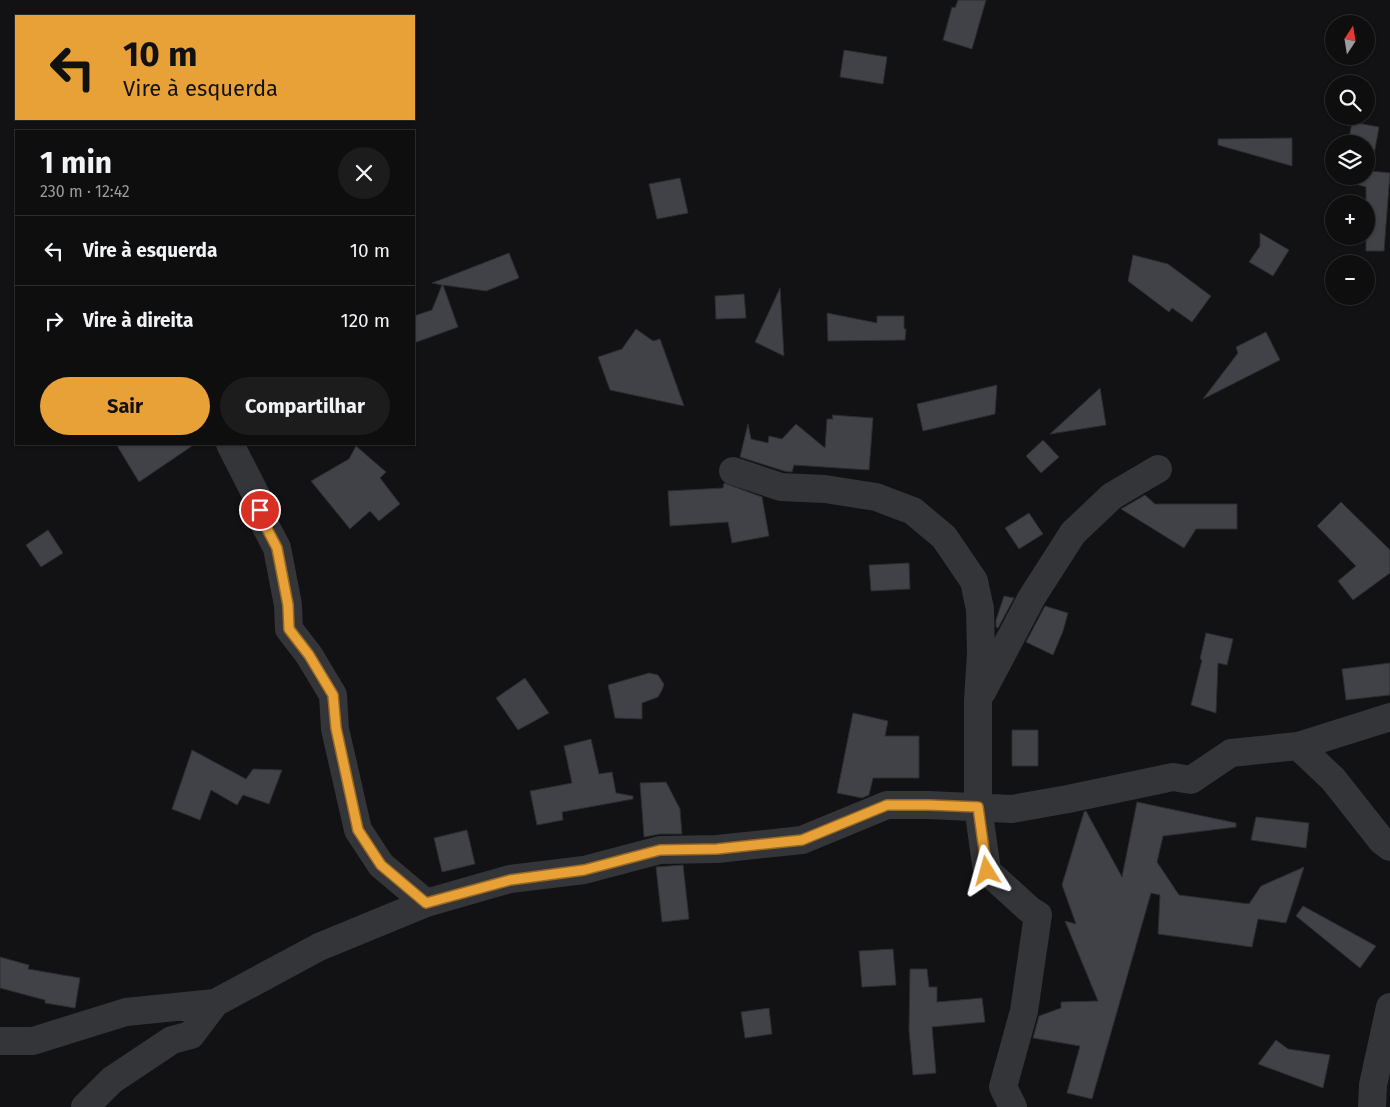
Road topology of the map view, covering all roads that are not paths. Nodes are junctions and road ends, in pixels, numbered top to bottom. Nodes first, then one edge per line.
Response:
1 (231, 445) edge
2 (1158, 469) dead end
3 (733, 471) dead end
4 (978, 700) junction
5 (1390, 717) edge
6 (1298, 746) junction
7 (978, 807) junction
8 (1390, 847) edge
9 (426, 903) junction
10 (215, 1003) junction
11 (1390, 1007) edge
12 (0, 1041) edge
13 (85, 1107) edge
14 (1013, 1107) edge
15 (1372, 1107) edge

1 - 9 street
2 - 4 street
3 - 4 street
4 - 7 street
5 - 6 street
6 - 7 street
6 - 8 street
7 - 9 street
7 - 14 street
9 - 10 street
10 - 12 street
10 - 13 street
11 - 15 street

